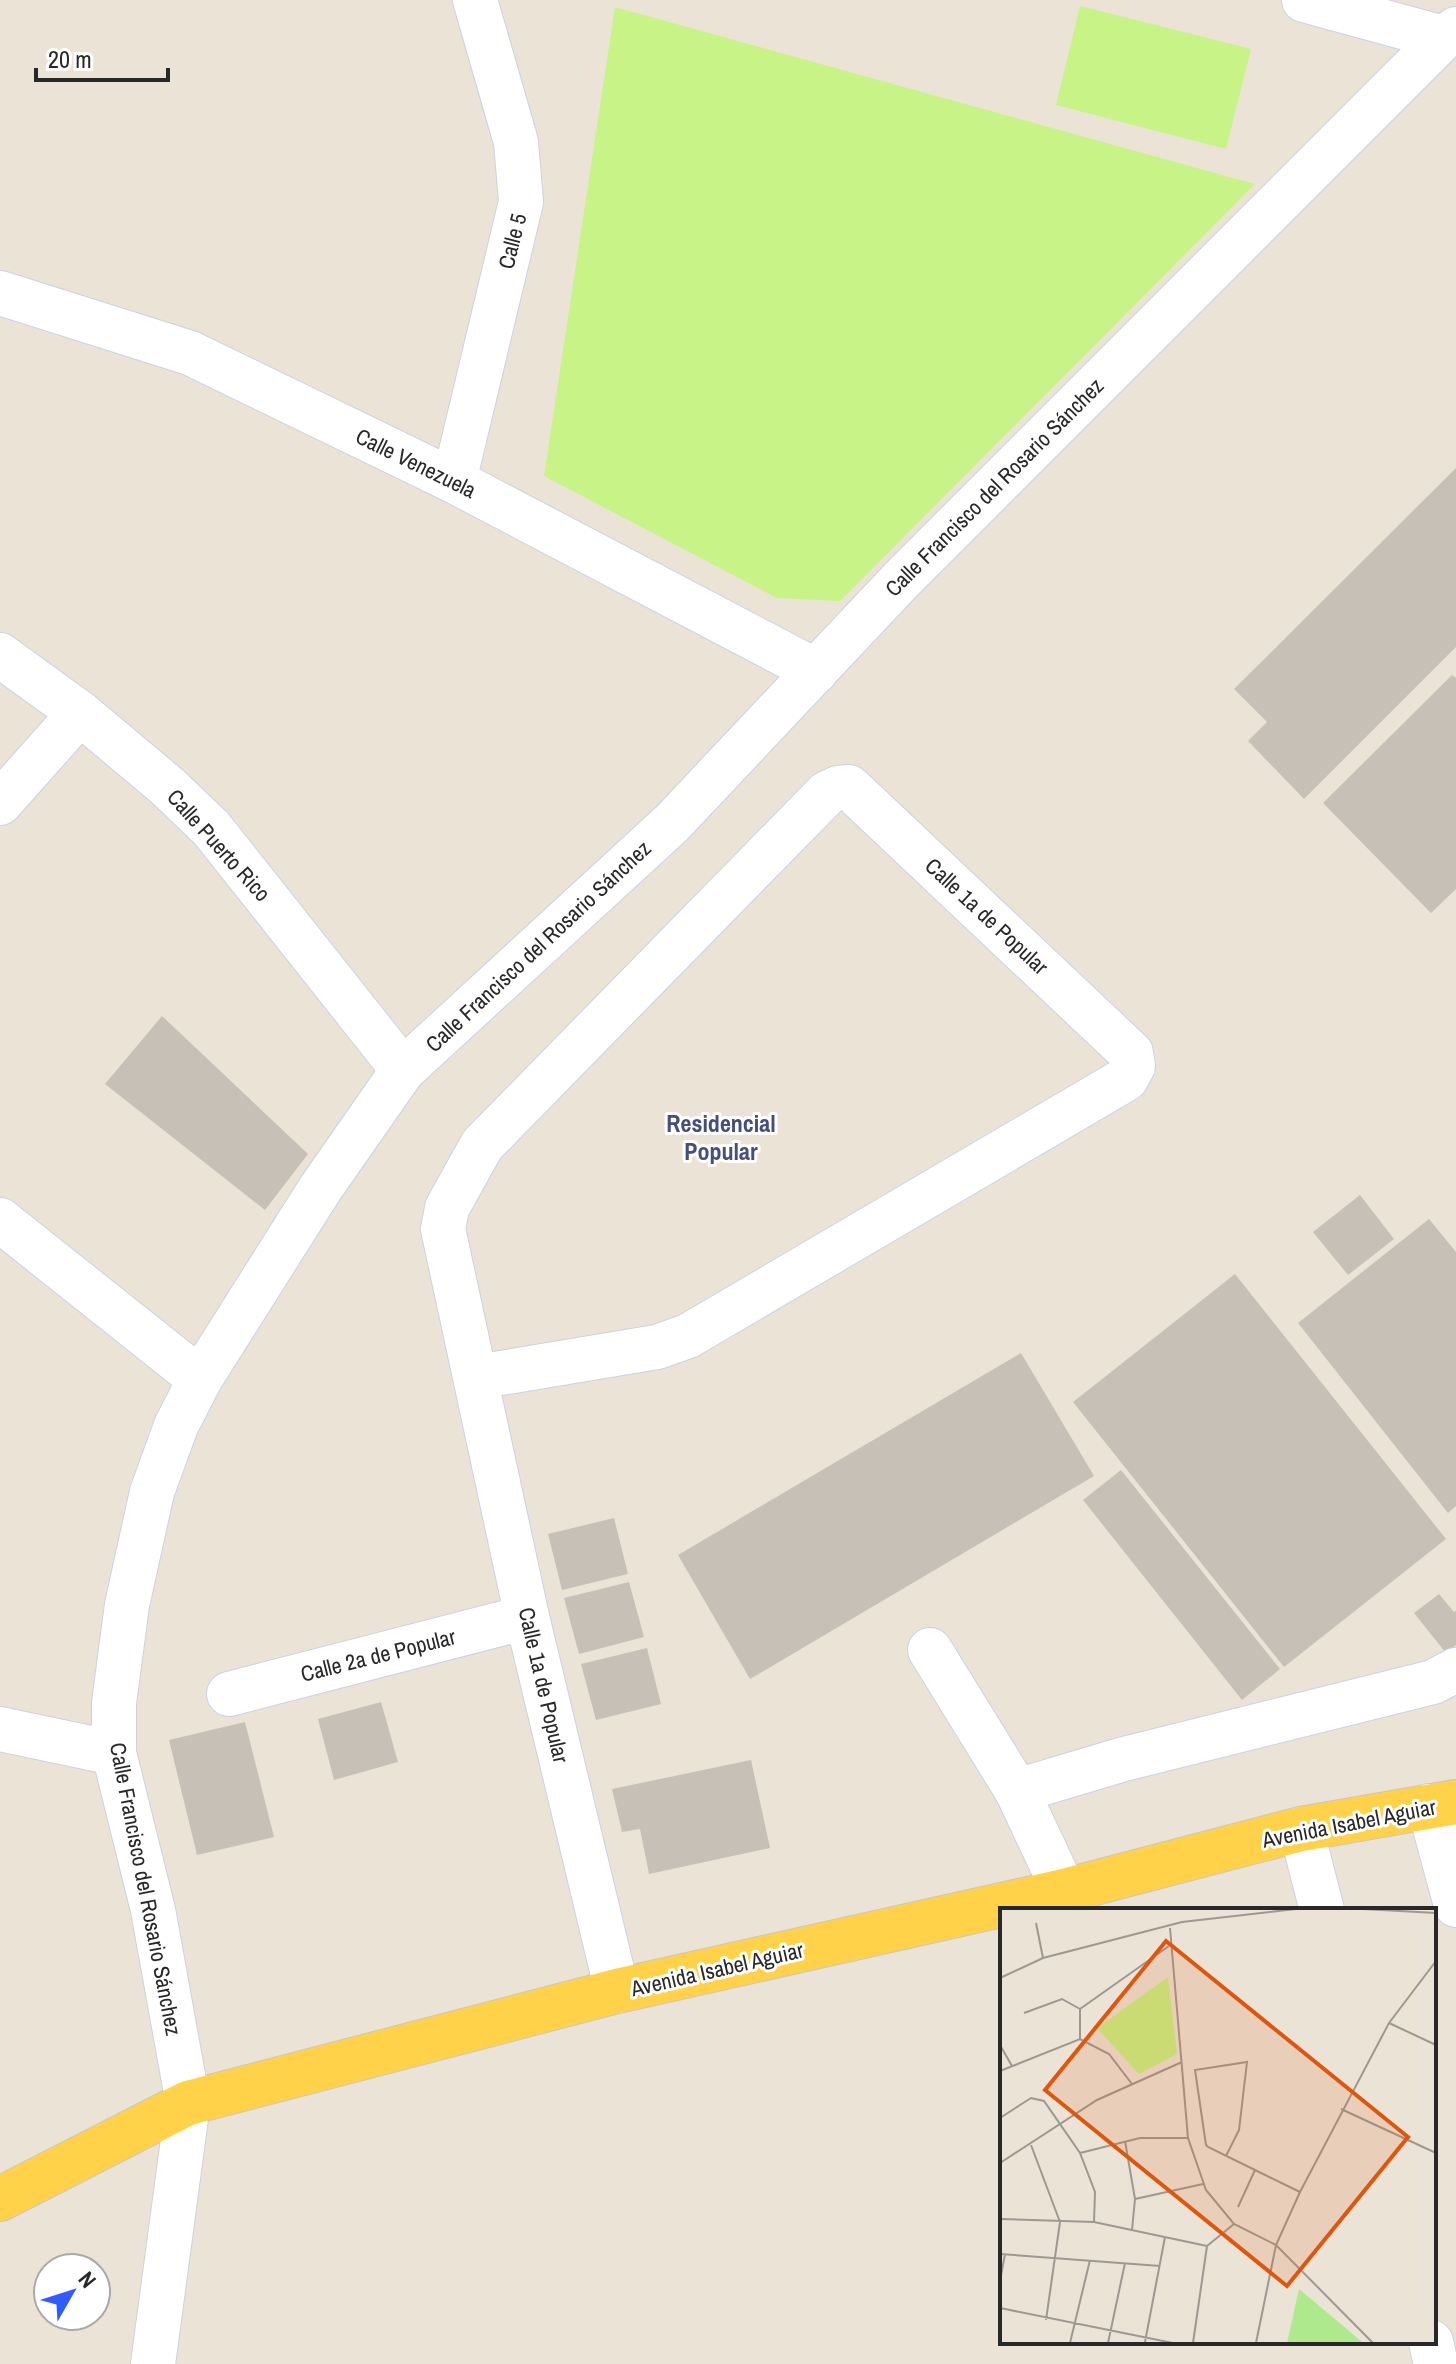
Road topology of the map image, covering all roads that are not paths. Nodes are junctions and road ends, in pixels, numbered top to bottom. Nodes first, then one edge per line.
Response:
1 (475, 0) edge
2 (1304, 0) edge
3 (1450, 34) edge
4 (0, 293) edge
5 (454, 481) junction
6 (0, 655) edge
7 (816, 671) junction
8 (80, 713) junction
9 (0, 803) edge
10 (403, 1070) junction
11 (0, 1220) edge
12 (477, 1377) junction
13 (200, 1379) junction
14 (527, 1617) junction
15 (930, 1650) dead end
16 (1456, 1670) edge
17 (229, 1694) dead end
18 (0, 1729) edge
19 (114, 1753) junction
20 (1017, 1791) junction
21 (1442, 1804) edge
22 (1301, 1829) junction
23 (1064, 1891) junction
24 (1456, 1905) edge
25 (1321, 1908) edge
26 (617, 1991) junction
27 (188, 2103) junction
28 (0, 2199) edge
29 (1431, 2344) edge
30 (153, 2364) edge
31 (1436, 2364) edge

1 - 5 street, Calle 5
2 - 3 street
3 - 7 street, Calle Francisco del Rosario Sánchez
4 - 5 street, Calle Venezuela
5 - 7 street, Calle Venezuela
6 - 8 street, Calle Puerto Rico
7 - 10 street, Calle Francisco del Rosario Sánchez
8 - 9 street
8 - 10 street, Calle Puerto Rico
10 - 13 street, Calle Francisco del Rosario Sánchez
11 - 13 street
12 - 12 street, Calle 1a de Popular
12 - 14 street, Calle 1a de Popular
13 - 19 street, Calle Francisco del Rosario Sánchez
14 - 17 street, Calle 2a de Popular
14 - 26 street, Calle 1a de Popular
15 - 20 street
16 - 20 street
18 - 19 street
19 - 27 street, Calle Francisco del Rosario Sánchez
20 - 23 street
21 - 22 main road, Avenida Isabel Aguiar
21 - 24 street
22 - 23 main road, Avenida Isabel Aguiar
22 - 25 street
23 - 26 main road, Avenida Isabel Aguiar
26 - 27 main road, Avenida Isabel Aguiar
27 - 28 main road, Avenida Isabel Aguiar
27 - 30 street, Calle Francisco del Rosario Sánchez
29 - 31 street

